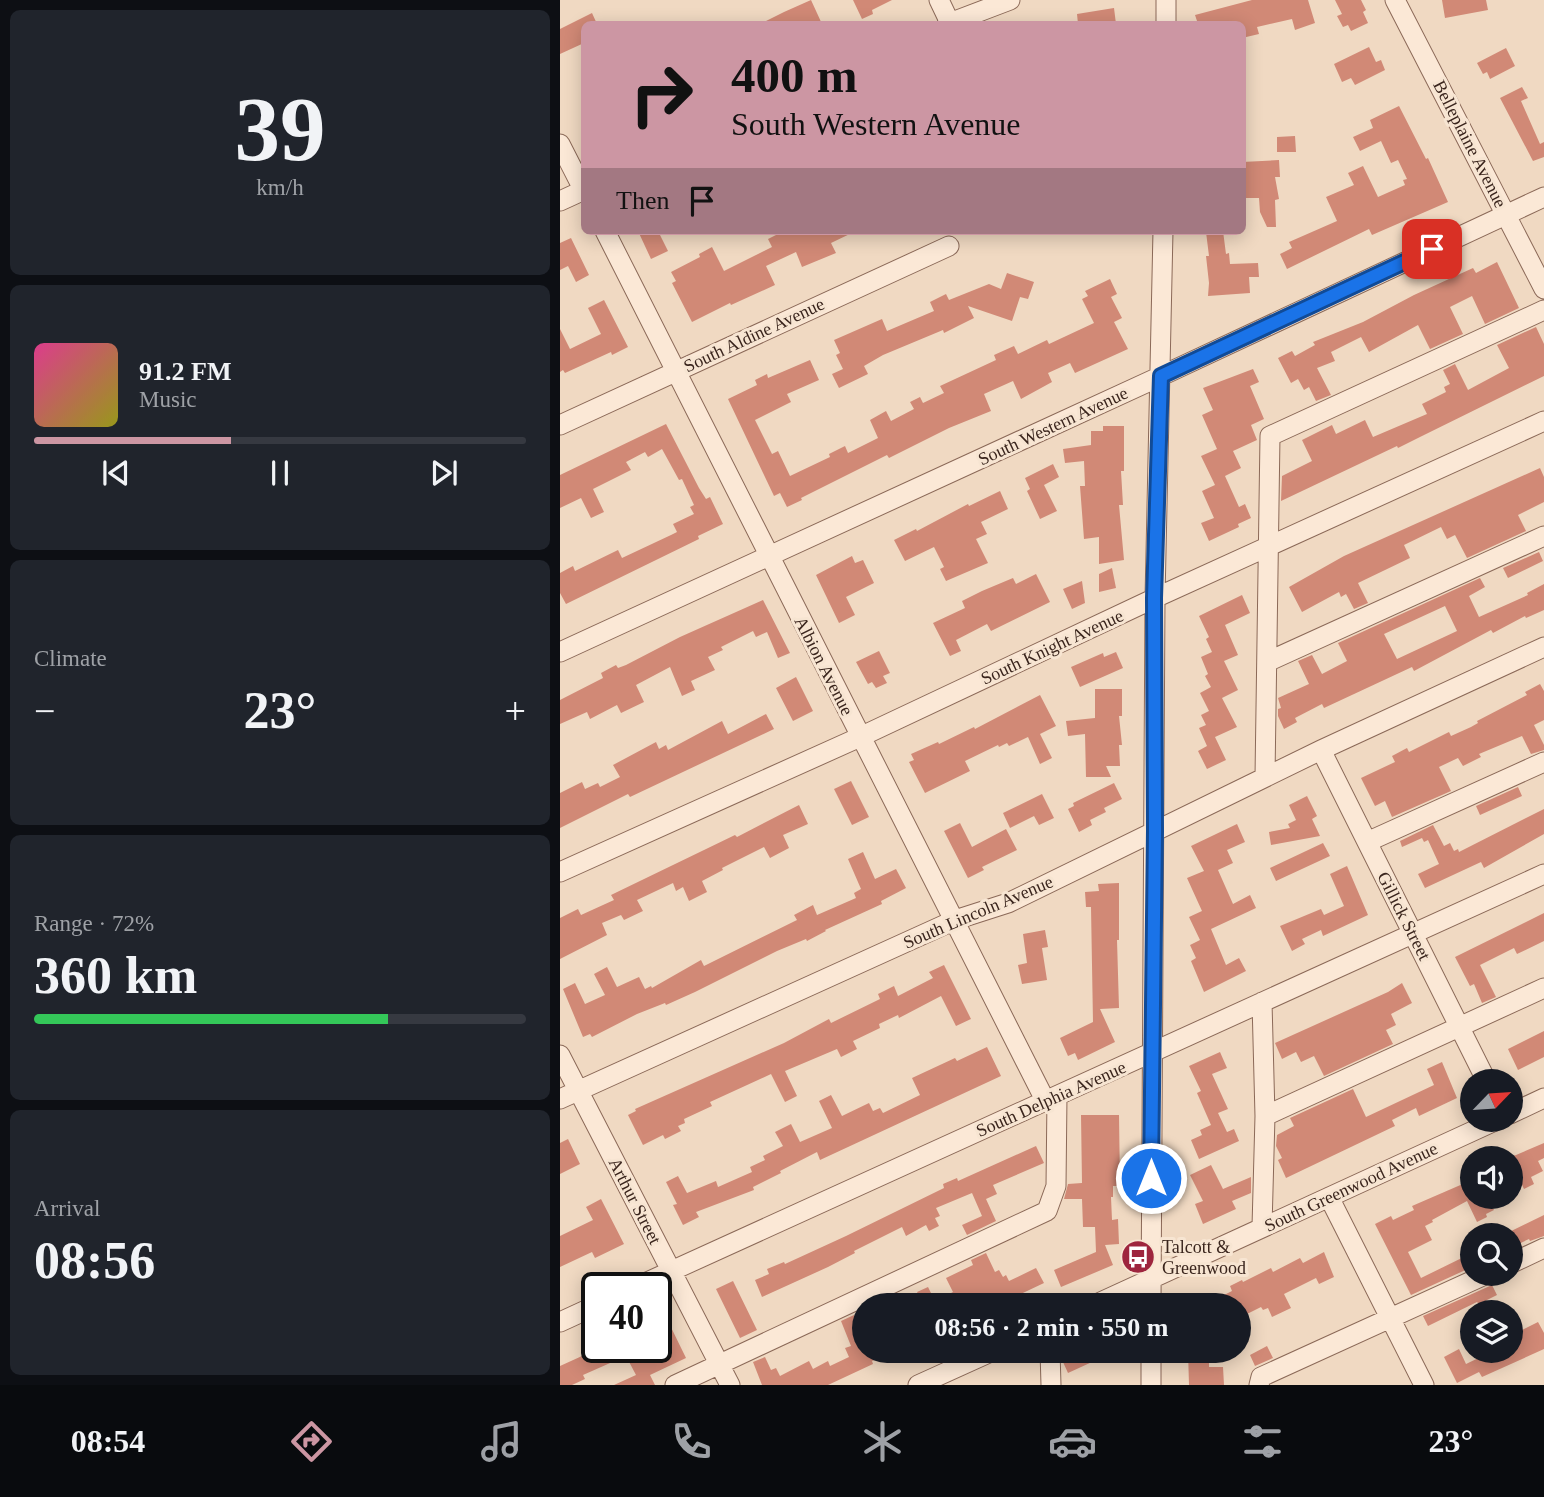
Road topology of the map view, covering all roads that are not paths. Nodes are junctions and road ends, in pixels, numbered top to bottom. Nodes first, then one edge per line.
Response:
1 (939, 0) edge
2 (1010, 0) edge
3 (1166, 0) edge
4 (1395, 0) edge
5 (947, 21) edge
6 (956, 21) edge
7 (1166, 21) edge
8 (560, 144) edge
9 (581, 185) edge
10 (581, 192) edge
11 (1544, 197) edge
12 (560, 201) edge
13 (1506, 214) junction
14 (607, 235) edge
15 (1163, 235) edge
16 (949, 246) dead end
17 (1544, 289) edge
18 (1544, 310) edge
19 (676, 371) junction
20 (1161, 376) junction
21 (1544, 421) edge
22 (560, 425) edge
23 (1544, 536) edge
24 (1269, 545) junction
25 (769, 556) junction
26 (1154, 598) junction
27 (1544, 647) edge
28 (560, 652) edge
29 (1267, 662) junction
30 (860, 737) junction
31 (1321, 750) junction
32 (1544, 762) edge
33 (1265, 777) junction
34 (1155, 831) junction
35 (1367, 842) junction
36 (560, 872) edge
37 (1544, 874) edge
38 (955, 920) junction
39 (1413, 935) junction
40 (1544, 988) edge
41 (1262, 1002) junction
42 (1460, 1027) junction
43 (1151, 1054) junction
44 (560, 1055) edge
45 (1481, 1069) edge
46 (578, 1091) junction
47 (1051, 1098) junction
48 (1544, 1098) edge
49 (560, 1099) edge
50 (1523, 1108) edge
51 (1265, 1116) junction
52 (1470, 1132) edge
53 (1329, 1197) junction
54 (1262, 1227) junction
55 (1544, 1248) edge
56 (1523, 1258) edge
57 (671, 1271) junction
58 (1152, 1278) junction
59 (1462, 1286) edge
60 (1120, 1293) edge
61 (1152, 1293) edge
62 (581, 1312) edge
63 (1391, 1319) junction
64 (560, 1322) edge
65 (967, 1363) edge
66 (1050, 1363) edge
67 (1151, 1363) edge
68 (719, 1364) junction
69 (675, 1385) edge
70 (730, 1385) edge
71 (918, 1385) edge
72 (1051, 1385) edge
73 (1151, 1385) edge
74 (1259, 1385) edge
75 (1424, 1385) edge

1 - 5 street
2 - 6 street
3 - 7 street
4 - 13 street, Belleplaine Avenue
8 - 9 street
10 - 12 street
11 - 13 street, South Western Avenue
13 - 17 street, Belleplaine Avenue
13 - 20 street, South Western Avenue
14 - 19 street, Albion Avenue
15 - 20 street
16 - 19 street, South Aldine Avenue
18 - 24 street
19 - 22 street, South Aldine Avenue
19 - 25 street, Albion Avenue
20 - 25 street, South Western Avenue
20 - 26 street
21 - 24 street, South Knight Avenue
23 - 29 street
24 - 26 street, South Knight Avenue
24 - 29 street
25 - 28 street, South Western Avenue
25 - 30 street, Albion Avenue
26 - 30 street, South Knight Avenue
26 - 34 street
27 - 31 street, South Lincoln Avenue
29 - 33 street
30 - 36 street, South Knight Avenue
30 - 38 street, Albion Avenue
31 - 33 street, South Lincoln Avenue
31 - 35 street, Gillick Street
32 - 35 street
33 - 34 street, South Lincoln Avenue
34 - 38 street, South Lincoln Avenue
34 - 43 street
35 - 39 street, Gillick Street
37 - 39 street, South Delphia Avenue
38 - 46 street, South Lincoln Avenue
38 - 47 street, Albion Avenue
39 - 41 street, South Delphia Avenue
39 - 42 street, Gillick Street
40 - 42 street
41 - 43 street, South Delphia Avenue
41 - 51 street
42 - 45 street, Gillick Street
42 - 51 street
43 - 47 street, South Delphia Avenue
43 - 58 street
44 - 46 street, Arthur Street
46 - 49 street, South Lincoln Avenue
46 - 57 street, Arthur Street
47 - 57 street, South Delphia Avenue
47 - 68 street
48 - 50 street
51 - 54 street
52 - 53 street, South Greenwood Avenue
53 - 54 street, South Greenwood Avenue
53 - 63 street
54 - 58 street, South Greenwood Avenue
55 - 56 street
57 - 68 street, Arthur Street
58 - 60 street, South Greenwood Avenue
58 - 61 street
59 - 63 street
62 - 64 street
63 - 74 street
63 - 75 street
65 - 71 street
66 - 72 street
67 - 73 street
68 - 69 street
68 - 70 street, Arthur Street

